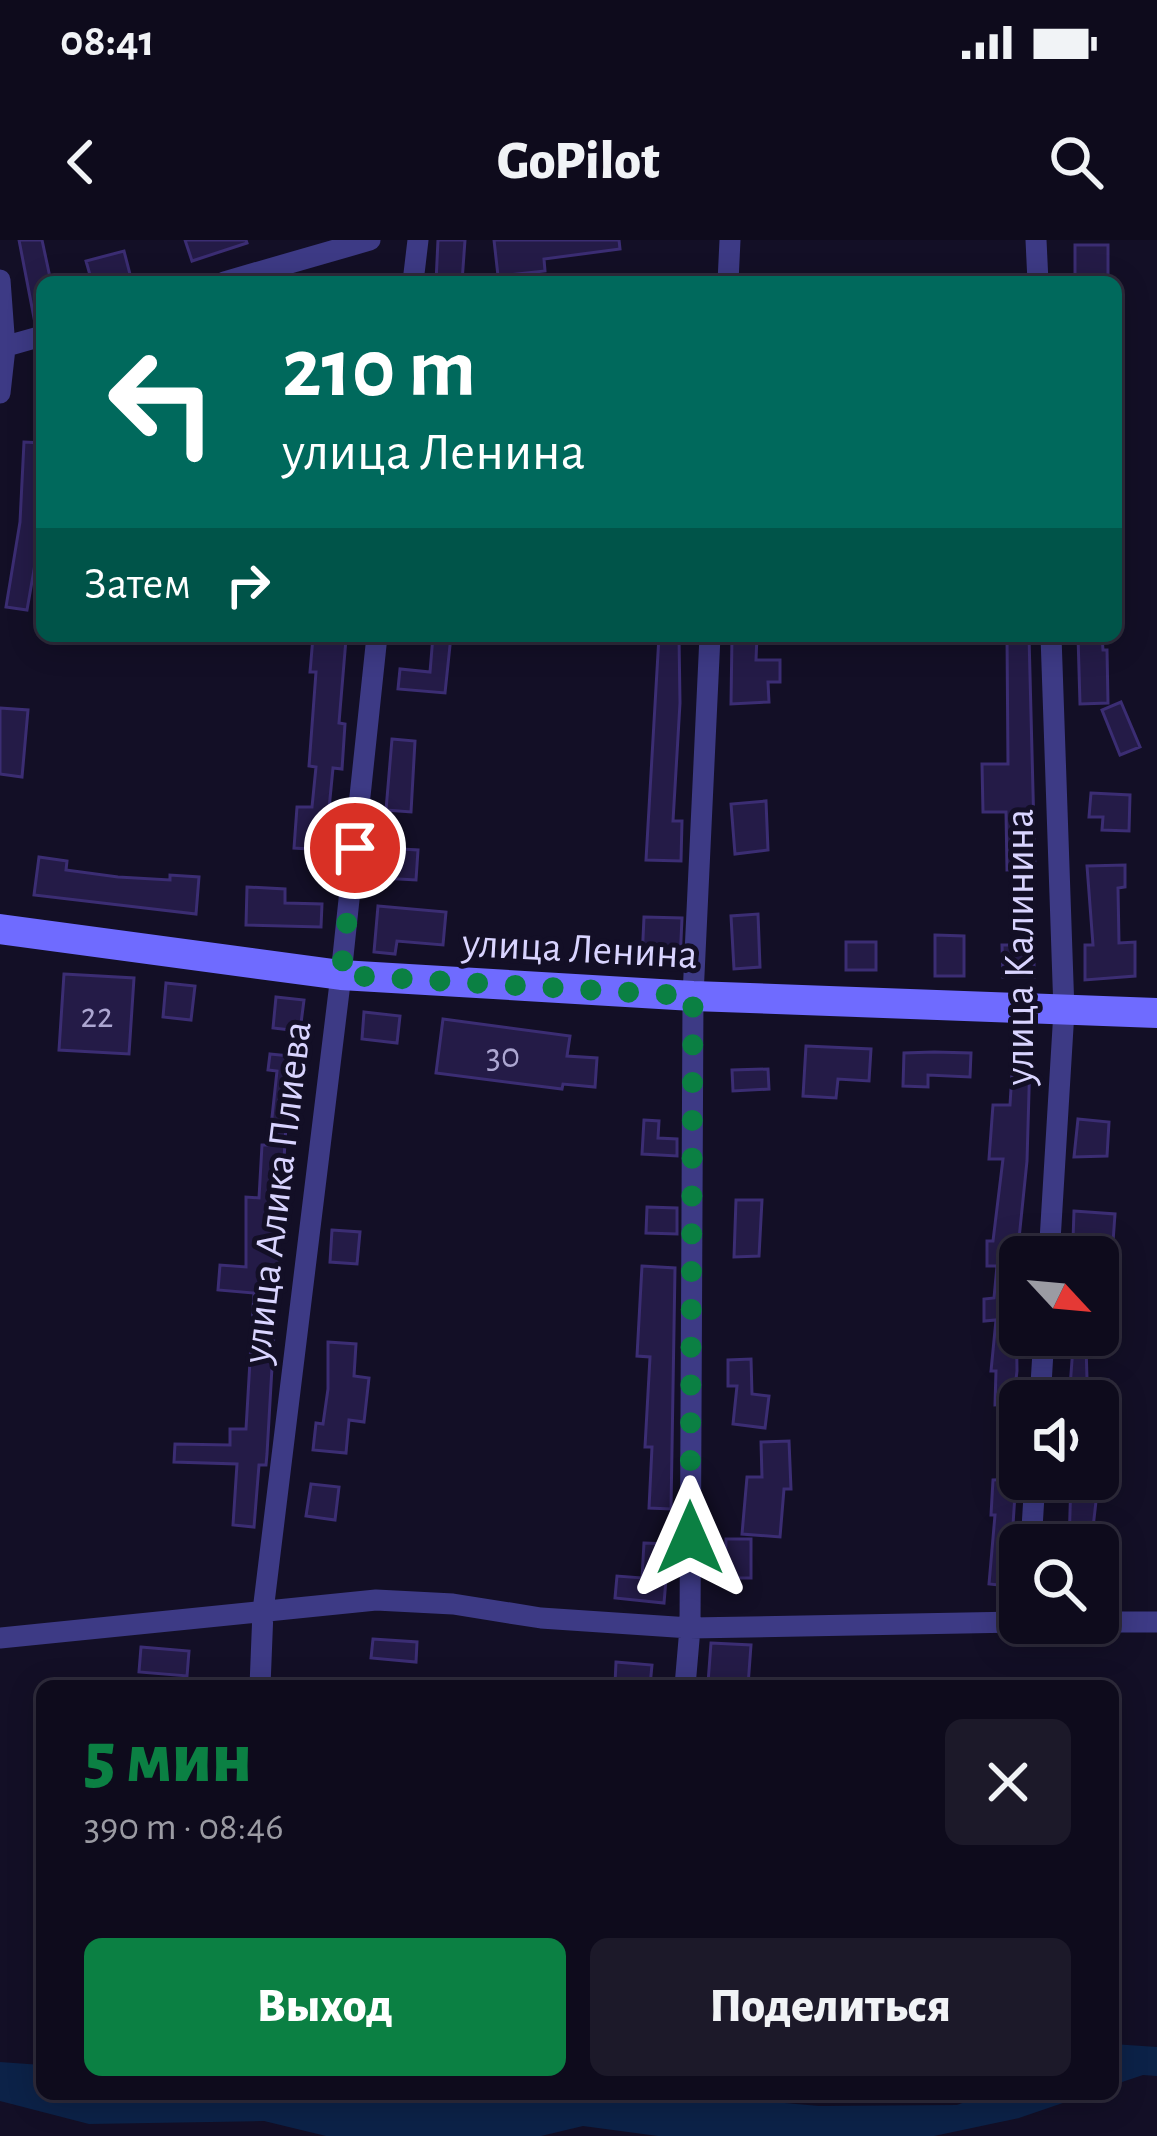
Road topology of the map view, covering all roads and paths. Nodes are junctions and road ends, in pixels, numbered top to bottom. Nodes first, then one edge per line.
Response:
1 (370, 240) edge
2 (418, 240) edge
3 (730, 240) edge
4 (1036, 240) edge
5 (245, 276) edge
6 (414, 276) edge
7 (728, 276) edge
8 (1038, 276) edge
9 (0, 280) edge
10 (36, 338) edge
11 (2, 348) edge
12 (0, 393) edge
13 (375, 642) edge
14 (710, 642) edge
15 (1051, 642) edge
16 (0, 929) edge
17 (341, 975) junction
18 (693, 996) junction
19 (1064, 1011) junction
20 (1157, 1013) edge
21 (1050, 1236) edge
22 (263, 1611) junction
23 (999, 1622) edge
24 (1119, 1622) edge
25 (1157, 1622) edge
26 (690, 1628) junction
27 (0, 1638) edge
28 (260, 1680) edge
29 (686, 1680) edge

1 - 5 street
2 - 6 street
3 - 7 street
4 - 8 street
9 - 11 street
10 - 11 street
11 - 12 street
13 - 17 street, улица Алика Плиева
14 - 18 street
15 - 19 street, улица Калинина
16 - 17 street, улица Ленина
17 - 18 street, улица Ленина
17 - 22 street, улица Алика Плиева
18 - 19 street, улица Ленина
18 - 26 street
19 - 20 street, улица Ленина
19 - 21 street, улица Калинина
22 - 26 street
22 - 27 street
22 - 28 street, улица Алика Плиева
23 - 26 street
24 - 25 street
26 - 29 street

